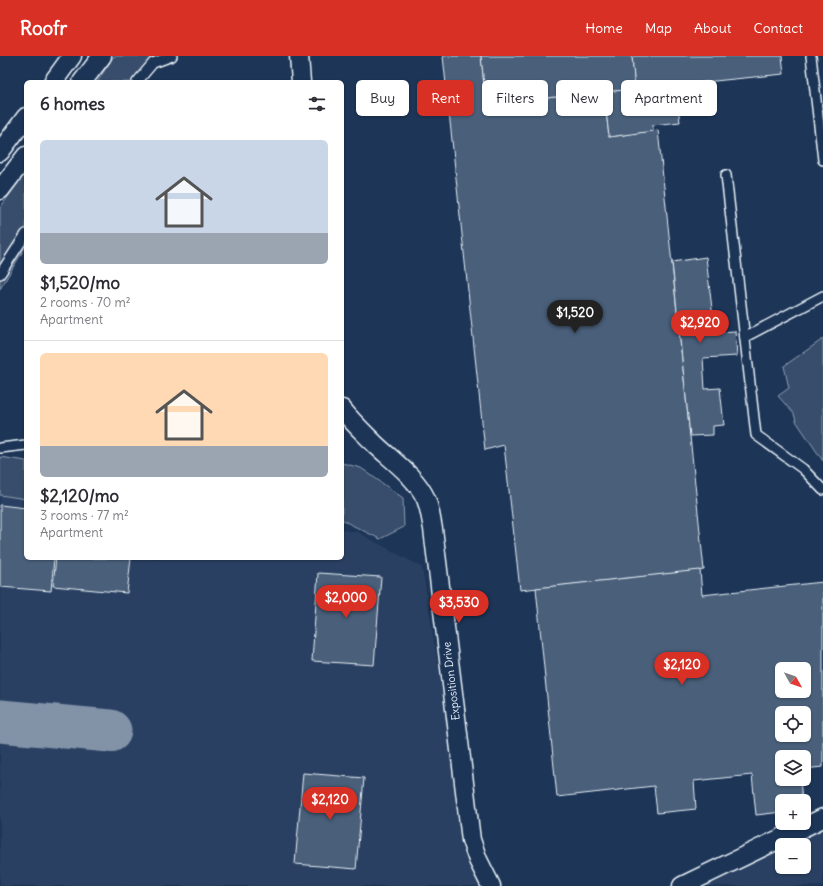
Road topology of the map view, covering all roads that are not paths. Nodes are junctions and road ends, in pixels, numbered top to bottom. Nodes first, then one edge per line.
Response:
1 (72, 56) edge
2 (102, 56) edge
3 (172, 56) edge
4 (299, 56) edge
5 (811, 56) edge
6 (54, 80) edge
7 (84, 80) edge
8 (139, 80) edge
9 (301, 80) edge
10 (24, 119) edge
11 (1, 147) edge
12 (24, 159) edge
13 (823, 160) edge
14 (726, 175) dead end
15 (0, 190) edge
16 (24, 239) edge
17 (0, 274) edge
18 (823, 296) edge
19 (745, 337) junction
20 (344, 412) edge
21 (24, 445) edge
22 (0, 448) edge
23 (823, 490) edge
24 (823, 818) edge
25 (491, 886) edge
26 (682, 886) edge

1 - 6 street
2 - 7 street
3 - 8 lane
4 - 9 street
5 - 13 lane
10 - 11 street
12 - 15 street
14 - 19 lane
16 - 17 lane
18 - 19 lane
19 - 23 lane
20 - 25 street, Exposition Drive
21 - 22 lane
24 - 26 street

